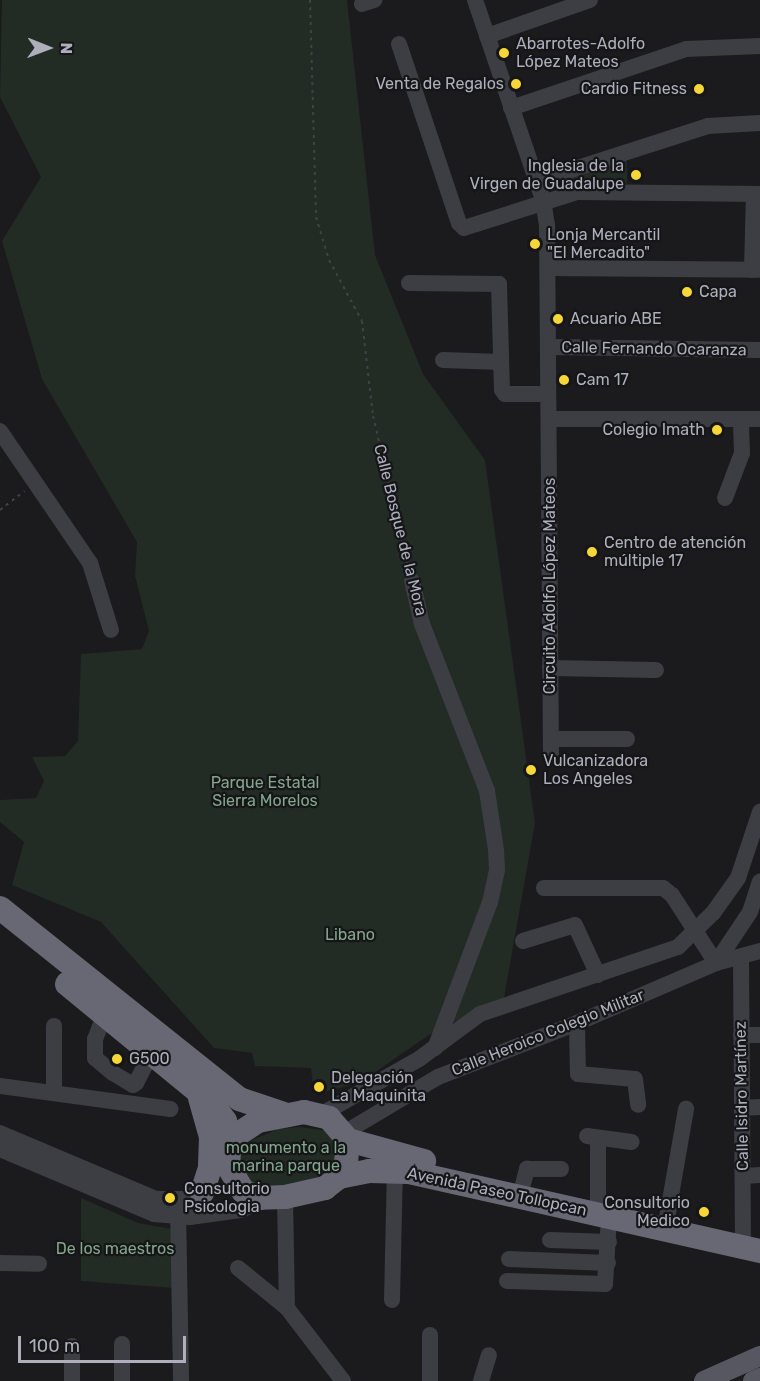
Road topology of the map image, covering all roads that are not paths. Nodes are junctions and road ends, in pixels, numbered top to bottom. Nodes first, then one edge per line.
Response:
1 (475, 0) edge
2 (590, 0) edge
3 (487, 36) junction
4 (399, 44) dead end
5 (760, 46) edge
6 (511, 108) junction
7 (760, 123) edge
8 (537, 180) junction
9 (757, 194) edge
10 (543, 200) junction
11 (549, 268) junction
12 (756, 270) edge
13 (409, 282) dead end
14 (549, 347) junction
15 (760, 350) edge
16 (443, 360) dead end
17 (501, 362) junction
18 (549, 394) junction
19 (549, 419) junction
20 (741, 419) junction
21 (760, 419) edge
22 (0, 431) edge
23 (725, 498) dead end
24 (412, 581) road end
25 (111, 630) dead end
26 (550, 668) junction
27 (656, 670) dead end
28 (627, 739) dead end
29 (760, 812) edge
30 (738, 878) junction
31 (760, 882) edge
32 (544, 888) dead end
33 (757, 906) edge
34 (0, 908) edge
35 (0, 929) edge
36 (695, 932) junction
37 (523, 941) dead end
38 (760, 951) edge
39 (741, 957) junction
40 (716, 963) junction
41 (598, 975) junction
42 (104, 1016) junction
43 (577, 1023) junction
44 (54, 1026) dead end
45 (741, 1035) junction
46 (760, 1035) edge
47 (435, 1048) junction
48 (152, 1053) junction
49 (0, 1086) edge
50 (196, 1087) junction
51 (54, 1094) junction
52 (638, 1105) dead end
53 (760, 1107) edge
54 (742, 1108) junction
55 (170, 1109) dead end
56 (686, 1109) dead end
57 (322, 1114) junction
58 (287, 1115) junction
59 (0, 1133) edge
60 (346, 1136) junction
61 (632, 1142) dead end
62 (0, 1149) edge
63 (230, 1151) junction
64 (561, 1168) dead end
65 (395, 1170) junction
66 (760, 1175) edge
67 (742, 1176) junction
68 (339, 1177) junction
69 (523, 1184) junction
70 (202, 1192) junction
71 (276, 1198) junction
72 (176, 1200) junction
73 (603, 1209) junction
74 (180, 1217) junction
75 (667, 1218) junction
76 (550, 1240) dead end
77 (609, 1242) junction
78 (754, 1242) edge
79 (509, 1259) dead end
80 (0, 1263) edge
81 (608, 1263) junction
82 (39, 1264) dead end
83 (238, 1268) dead end
84 (507, 1281) dead end
85 (392, 1300) dead end
86 (287, 1308) junction
87 (430, 1335) dead end
88 (122, 1344) dead end
89 (72, 1346) dead end
90 (489, 1355) dead end
91 (760, 1356) edge
92 (760, 1378) edge
93 (72, 1381) edge
94 (122, 1381) edge
95 (181, 1381) edge
96 (342, 1381) edge
97 (429, 1381) edge
98 (481, 1381) edge
99 (704, 1381) edge
100 (753, 1381) edge

1 - 3 street, Circuito Adolfo López Mateos
2 - 3 street
3 - 6 street, Circuito Adolfo López Mateos
4 - 10 street
5 - 6 street
6 - 8 street, Circuito Adolfo López Mateos
7 - 8 street
8 - 10 street, Circuito Adolfo López Mateos
9 - 10 street
9 - 12 street
10 - 11 street, Circuito Adolfo López Mateos
11 - 12 street
11 - 14 street, Circuito Adolfo López Mateos
13 - 17 street
14 - 15 street, Calle Fernando Ocaranza
14 - 18 street, Circuito Adolfo López Mateos
16 - 17 street
17 - 18 street
18 - 19 street, Circuito Adolfo López Mateos
19 - 20 street
19 - 26 street, Circuito Adolfo López Mateos
20 - 21 street
20 - 23 street
22 - 25 street
24 - 47 street, Calle Bosque de la Mora
26 - 27 street
26 - 28 street, Circuito Adolfo López Mateos
29 - 30 street
30 - 33 street
30 - 36 street, Calle Heroico Colegio Militar
31 - 33 street
32 - 36 street
33 - 40 street
34 - 58 highway
35 - 42 highway
36 - 40 street
36 - 41 street, Calle Heroico Colegio Militar
37 - 41 street
38 - 39 street, Calle Heroico Colegio Militar
39 - 40 street, Calle Heroico Colegio Militar
39 - 45 street, Calle Isidro Martínez
40 - 43 street, Calle Heroico Colegio Militar
41 - 47 street, Calle Heroico Colegio Militar
42 - 48 highway
42 - 48 street
43 - 52 street
43 - 60 street, Calle Heroico Colegio Militar
44 - 51 street
45 - 46 street
45 - 54 street, Calle Isidro Martínez
47 - 57 street, Calle Heroico Colegio Militar
48 - 50 highway
49 - 51 street
50 - 63 highway
50 - 70 highway
51 - 55 street
53 - 54 street
54 - 67 street, Calle Isidro Martínez
56 - 75 street
57 - 58 highway
57 - 60 highway
58 - 63 highway
59 - 72 street
60 - 68 highway
60 - 69 highway, Avenida Paseo Tollopcan
61 - 73 street
62 - 74 street
63 - 70 street
63 - 71 highway
64 - 69 street
65 - 68 highway, Avenida Paseo Tollopcan
65 - 73 highway, Avenida Paseo Tollopcan
65 - 85 street
66 - 67 street
67 - 78 street, Calle Isidro Martínez
68 - 71 highway
69 - 73 highway, Avenida Paseo Tollopcan
70 - 72 street
71 - 74 street
71 - 86 street
72 - 74 street
73 - 75 highway, Avenida Paseo Tollopcan
73 - 77 street
73 - 78 highway, Avenida Paseo Tollopcan
74 - 95 street
75 - 78 highway, Avenida Paseo Tollopcan
76 - 77 street
77 - 81 street
79 - 81 street
80 - 82 street
81 - 84 street
83 - 86 street
86 - 96 street
87 - 97 street
88 - 94 street
89 - 93 street
90 - 98 street
91 - 99 main road
92 - 100 main road

